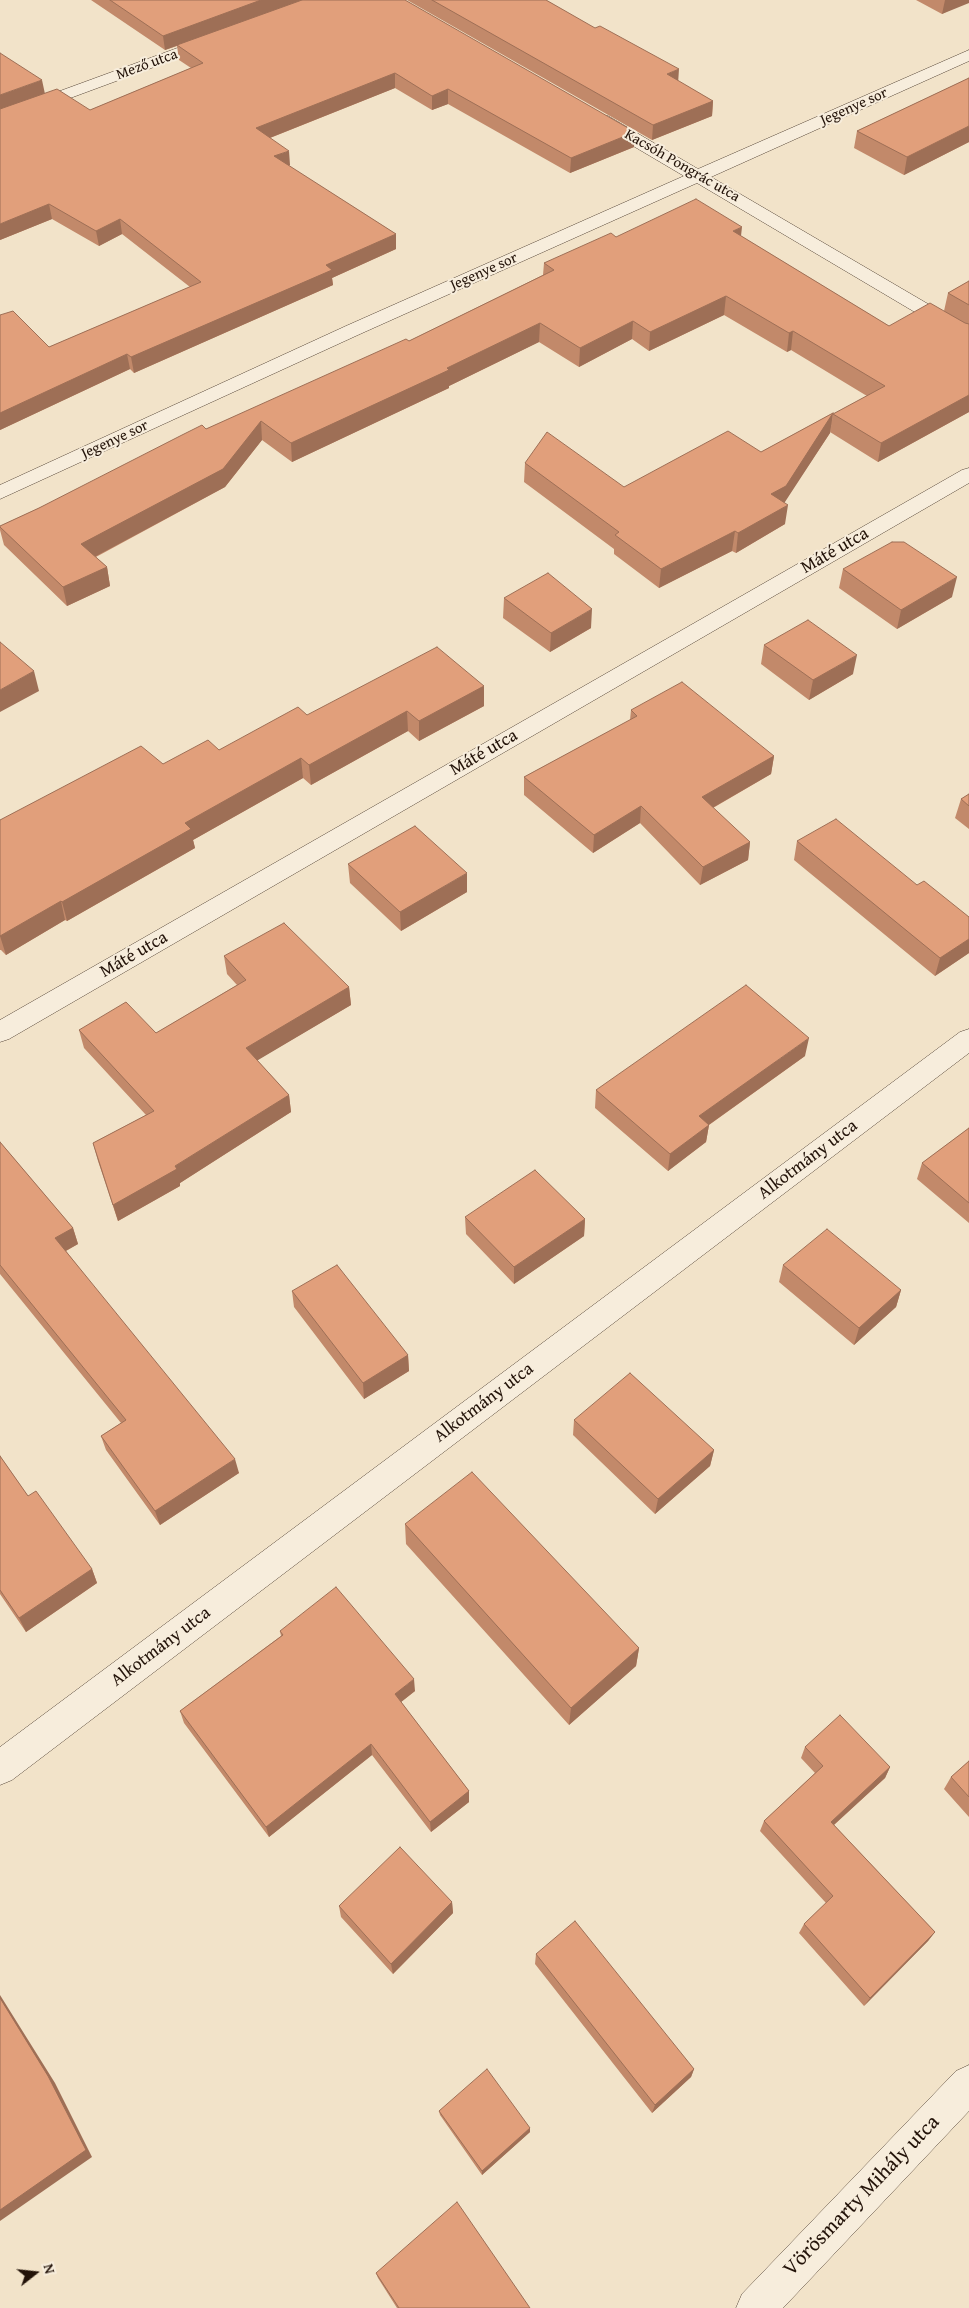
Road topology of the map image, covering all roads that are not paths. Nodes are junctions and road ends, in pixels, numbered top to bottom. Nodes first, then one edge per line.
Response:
1 (230, 34) edge
2 (969, 55) edge
3 (589, 113) edge
4 (0, 120) edge
5 (700, 176) junction
6 (969, 336) edge
7 (969, 474) edge
8 (0, 493) edge
9 (0, 1032) edge
10 (969, 1039) edge
11 (0, 1768) edge
12 (969, 2084) edge
13 (756, 2308) edge

1 - 4 street, Mező utca
2 - 5 street, Jegenye sor
3 - 5 street, Kacsóh Pongrác utca
5 - 6 street, Kacsóh Pongrác utca
5 - 8 street, Jegenye sor
7 - 9 street, Máté utca
10 - 11 street, Alkotmány utca
12 - 13 street, Vörösmarty Mihály utca

